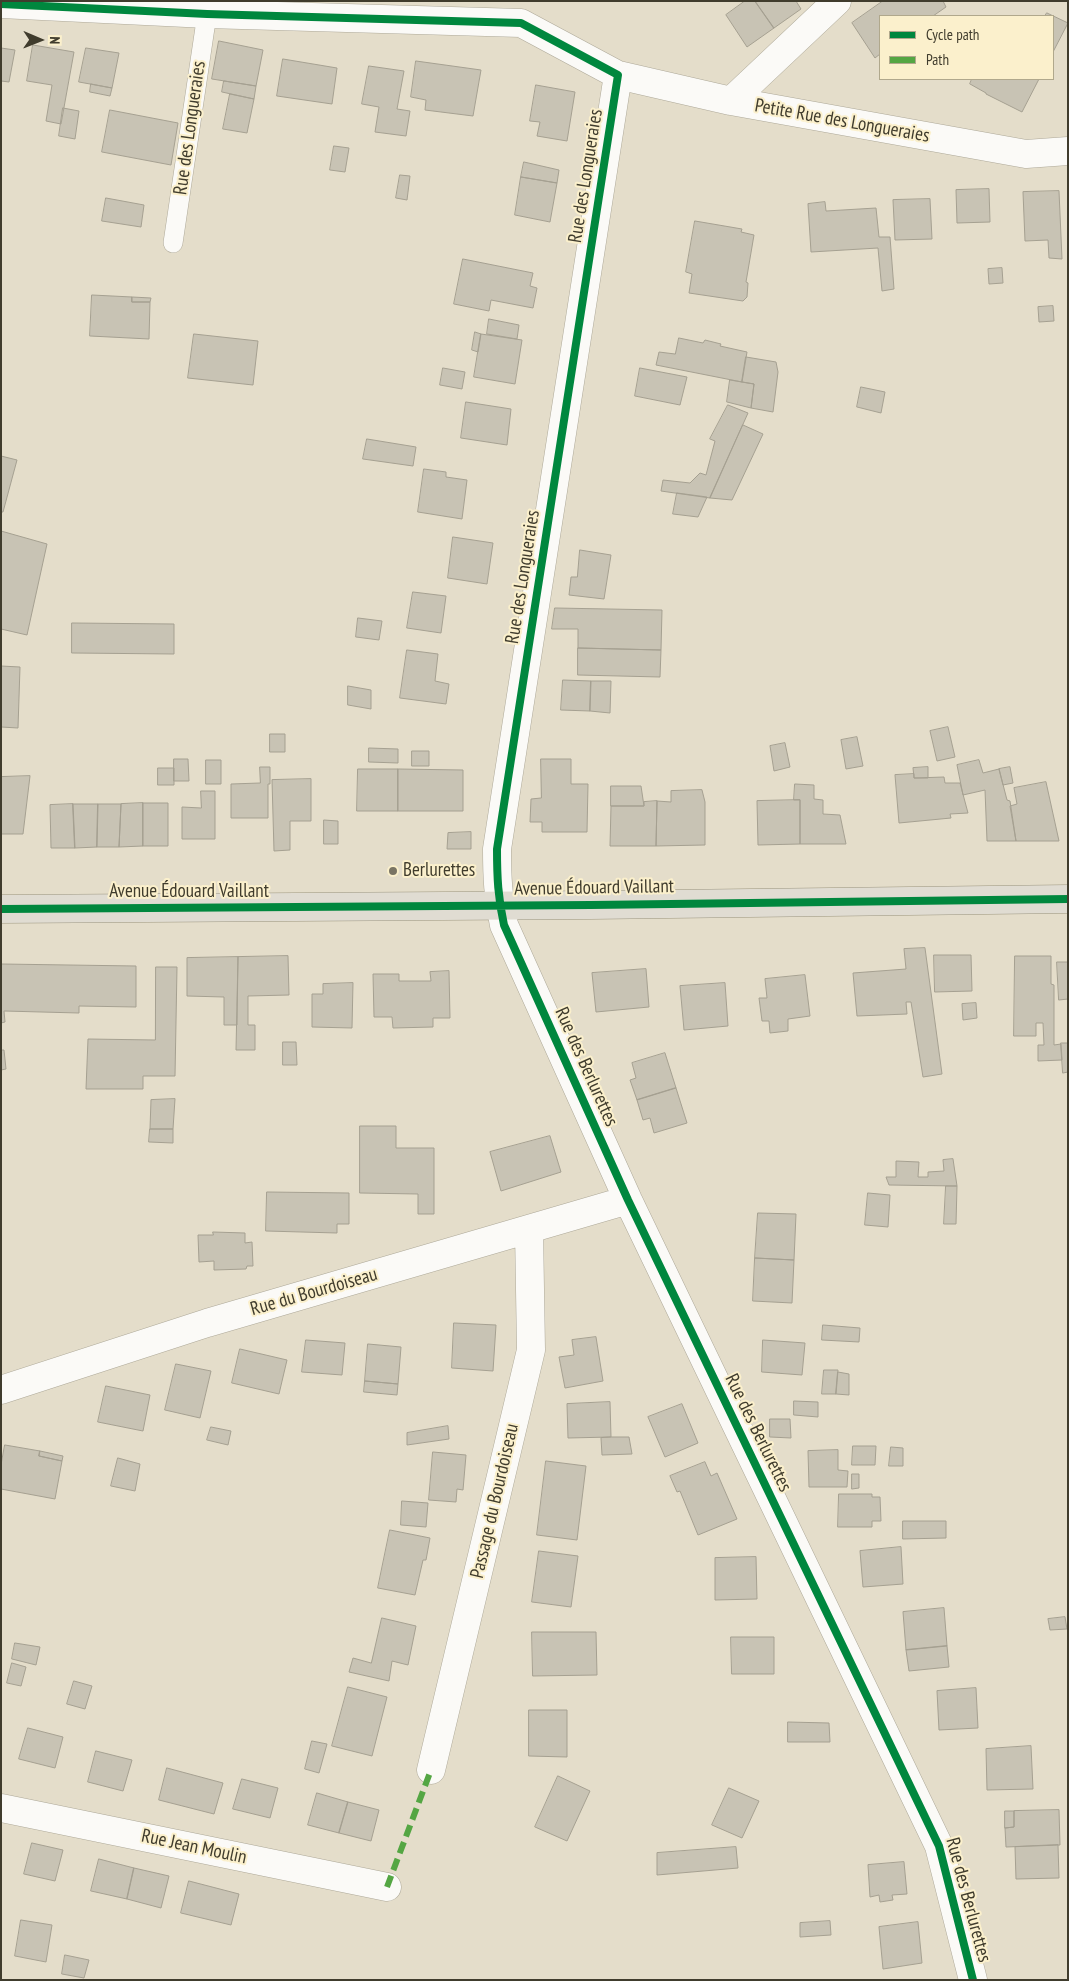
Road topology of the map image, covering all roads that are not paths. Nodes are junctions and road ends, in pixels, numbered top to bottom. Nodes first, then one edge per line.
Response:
1 (837, 1) edge
2 (1, 4) edge
3 (207, 14) junction
4 (618, 75) junction
5 (731, 101) junction
6 (1068, 151) edge
7 (173, 243) dead end
8 (1068, 899) edge
9 (500, 906) junction
10 (1, 909) edge
11 (628, 1200) junction
12 (529, 1229) junction
13 (1, 1390) edge
14 (431, 1770) dead end
15 (1, 1808) edge
16 (387, 1887) dead end
17 (973, 1980) edge

1 - 5 street
2 - 3 street
3 - 4 street
3 - 7 lane, Rue des Longueraies
4 - 5 street, Petite Rue des Longueraies
4 - 9 street, Rue des Longueraies
5 - 6 street, Petite Rue des Longueraies
8 - 9 main road, Avenue Édouard Vaillant
9 - 10 main road, Avenue Édouard Vaillant
9 - 11 street, Rue des Berlurettes
11 - 12 street, Rue du Bourdoiseau
11 - 17 street, Rue des Berlurettes
12 - 13 street, Rue du Bourdoiseau
12 - 14 street, Passage du Bourdoiseau
15 - 16 street, Rue Jean Moulin

